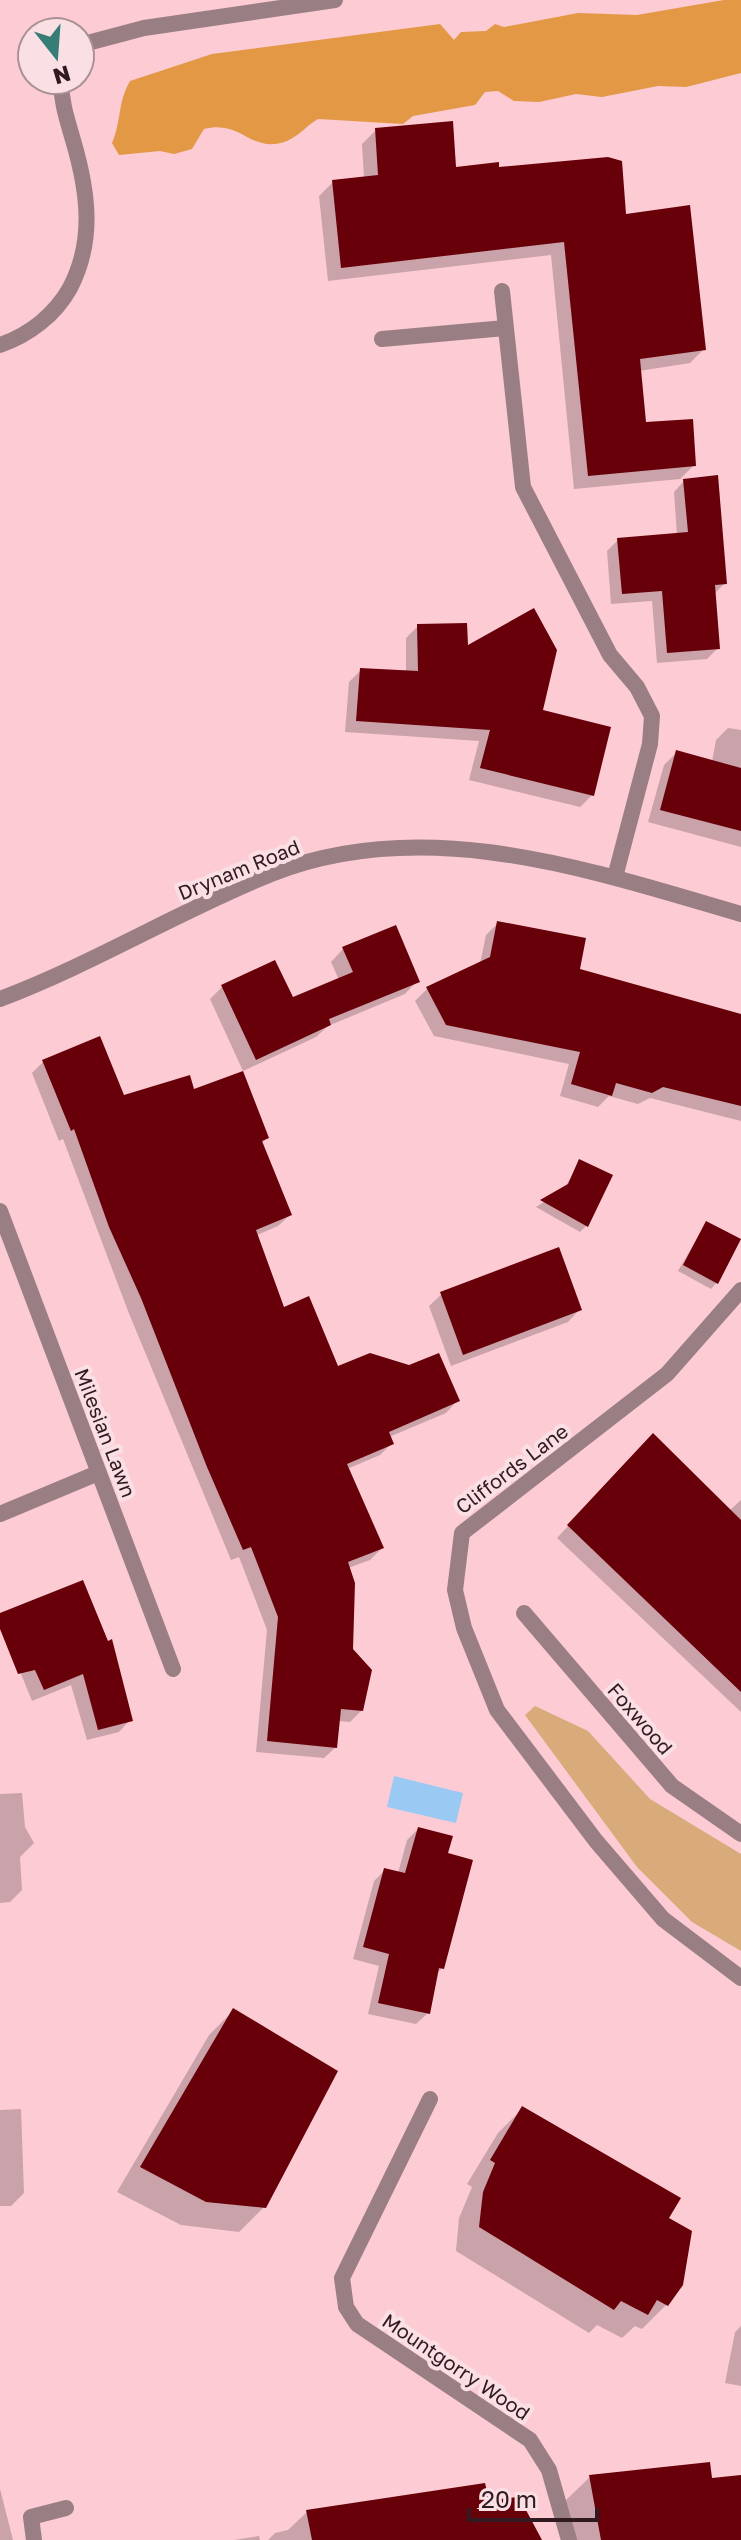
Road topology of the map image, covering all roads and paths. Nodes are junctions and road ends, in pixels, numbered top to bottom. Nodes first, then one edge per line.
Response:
1 (335, 0) edge
2 (96, 41) edge
3 (62, 96) edge
4 (502, 291) dead end
5 (505, 328) junction
6 (382, 339) dead end
7 (0, 345) edge
8 (615, 877) junction
9 (741, 914) edge
10 (0, 999) edge
11 (0, 1211) edge
12 (741, 1290) edge
13 (98, 1473) junction
14 (0, 1514) edge
15 (524, 1613) dead end
16 (173, 1669) dead end
17 (741, 1834) edge
18 (741, 1978) edge
19 (430, 2099) dead end
20 (66, 2508) dead end
21 (34, 2540) edge
22 (569, 2540) edge

1 - 2 street
3 - 7 street
4 - 5 street
5 - 6 street
5 - 8 street
8 - 9 street, Drynam Road
8 - 10 street, Drynam Road
11 - 13 street, Milesian Lawn
12 - 18 street, Cliffords Lane
13 - 14 street
13 - 16 street, Milesian Lawn
15 - 17 street, Foxwood
19 - 22 street, Mountgorry Wood
20 - 21 street

